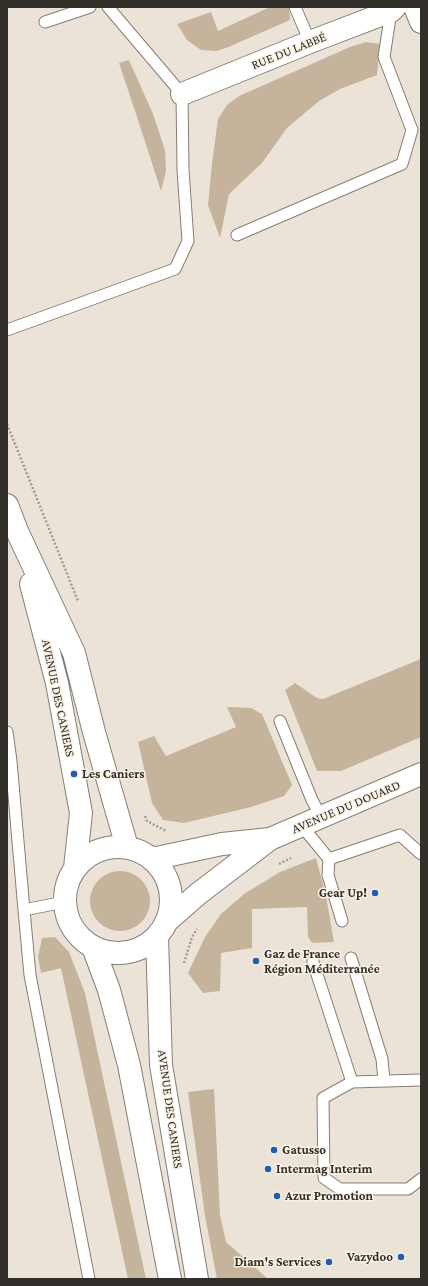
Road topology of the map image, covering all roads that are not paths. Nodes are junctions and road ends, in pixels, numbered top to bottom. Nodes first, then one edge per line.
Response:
1 (90, 7) edge
2 (108, 7) edge
3 (295, 7) edge
4 (415, 7) edge
5 (393, 9) edge
6 (45, 22) dead end
7 (421, 22) edge
8 (310, 42) junction
9 (182, 94) junction
10 (237, 235) dead end
11 (7, 330) edge
12 (7, 505) edge
13 (17, 531) junction
14 (280, 721) dead end
15 (7, 732) edge
16 (421, 774) edge
17 (321, 817) junction
18 (301, 825) junction
19 (270, 839) junction
20 (127, 847) junction
21 (421, 854) edge
22 (152, 859) junction
23 (329, 859) junction
24 (75, 868) junction
25 (64, 902) junction
26 (24, 910) junction
27 (342, 921) dead end
28 (161, 929) junction
29 (92, 947) junction
30 (351, 958) dead end
31 (313, 962) dead end
32 (421, 1080) edge
33 (384, 1081) junction
34 (352, 1082) junction
35 (421, 1179) edge
36 (89, 1279) edge
37 (170, 1279) edge
38 (197, 1279) edge

1 - 6 lane
2 - 9 lane
3 - 8 lane
4 - 7 street
5 - 8 street, RUE DU LABBÉ
5 - 10 lane
8 - 9 street, RUE DU LABBÉ
9 - 11 lane
12 - 13 street, AVENUE DES CANIERS
13 - 20 street, AVENUE DES CANIERS
13 - 24 street, AVENUE DES CANIERS
14 - 17 lane
15 - 26 lane
16 - 17 street, AVENUE DU DOUARD
17 - 18 street, AVENUE DU DOUARD
18 - 19 street, AVENUE DU DOUARD
18 - 23 lane
19 - 22 street, AVENUE DU DOUARD
19 - 28 street, AVENUE DU DOUARD
20 - 22 street
20 - 24 street
21 - 23 lane
22 - 28 street
23 - 27 lane
24 - 25 street
25 - 26 lane
25 - 29 street
26 - 36 lane
28 - 29 street
28 - 38 street, AVENUE DES CANIERS
29 - 37 street
30 - 33 lane
31 - 34 lane
32 - 33 lane
33 - 34 lane
34 - 35 lane

